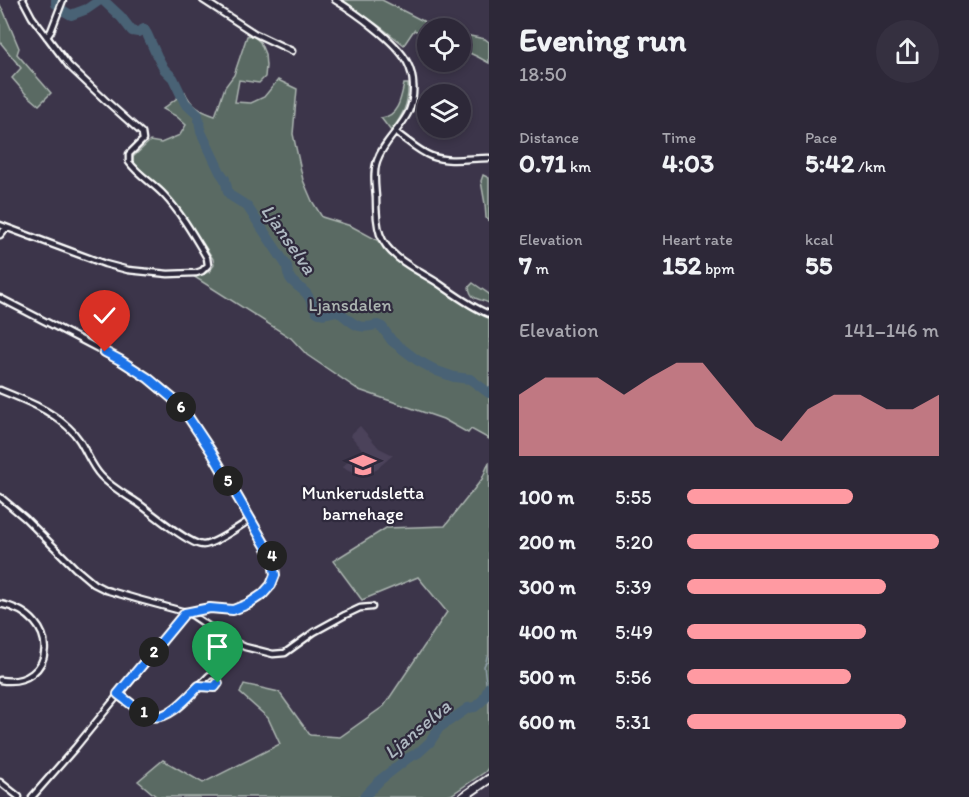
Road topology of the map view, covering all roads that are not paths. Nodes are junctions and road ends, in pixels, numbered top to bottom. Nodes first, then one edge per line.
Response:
1 (23, 0) edge
2 (63, 0) edge
3 (202, 0) edge
4 (335, 0) edge
5 (47, 37) junction
6 (292, 51) dead end
7 (395, 132) junction
8 (489, 158) edge
9 (0, 225) edge
10 (6, 228) junction
11 (0, 235) edge
12 (0, 298) edge
13 (489, 314) edge
14 (0, 390) edge
15 (0, 497) edge
16 (251, 519) junction
17 (0, 604) edge
18 (372, 607) dead end
19 (187, 613) junction
20 (0, 680) edge
21 (199, 686) dead end
22 (118, 694) junction
23 (489, 779) edge
24 (0, 782) edge
25 (20, 797) edge
26 (32, 797) edge
27 (463, 797) edge

1 - 5 street
2 - 5 street
3 - 6 street
4 - 7 street
5 - 10 street
7 - 8 street
7 - 13 street
9 - 10 street
10 - 11 street
12 - 16 street
14 - 16 street
15 - 19 street
16 - 19 street
17 - 20 street
18 - 19 street
19 - 22 street
21 - 22 street
22 - 26 street
23 - 27 street
24 - 25 street

